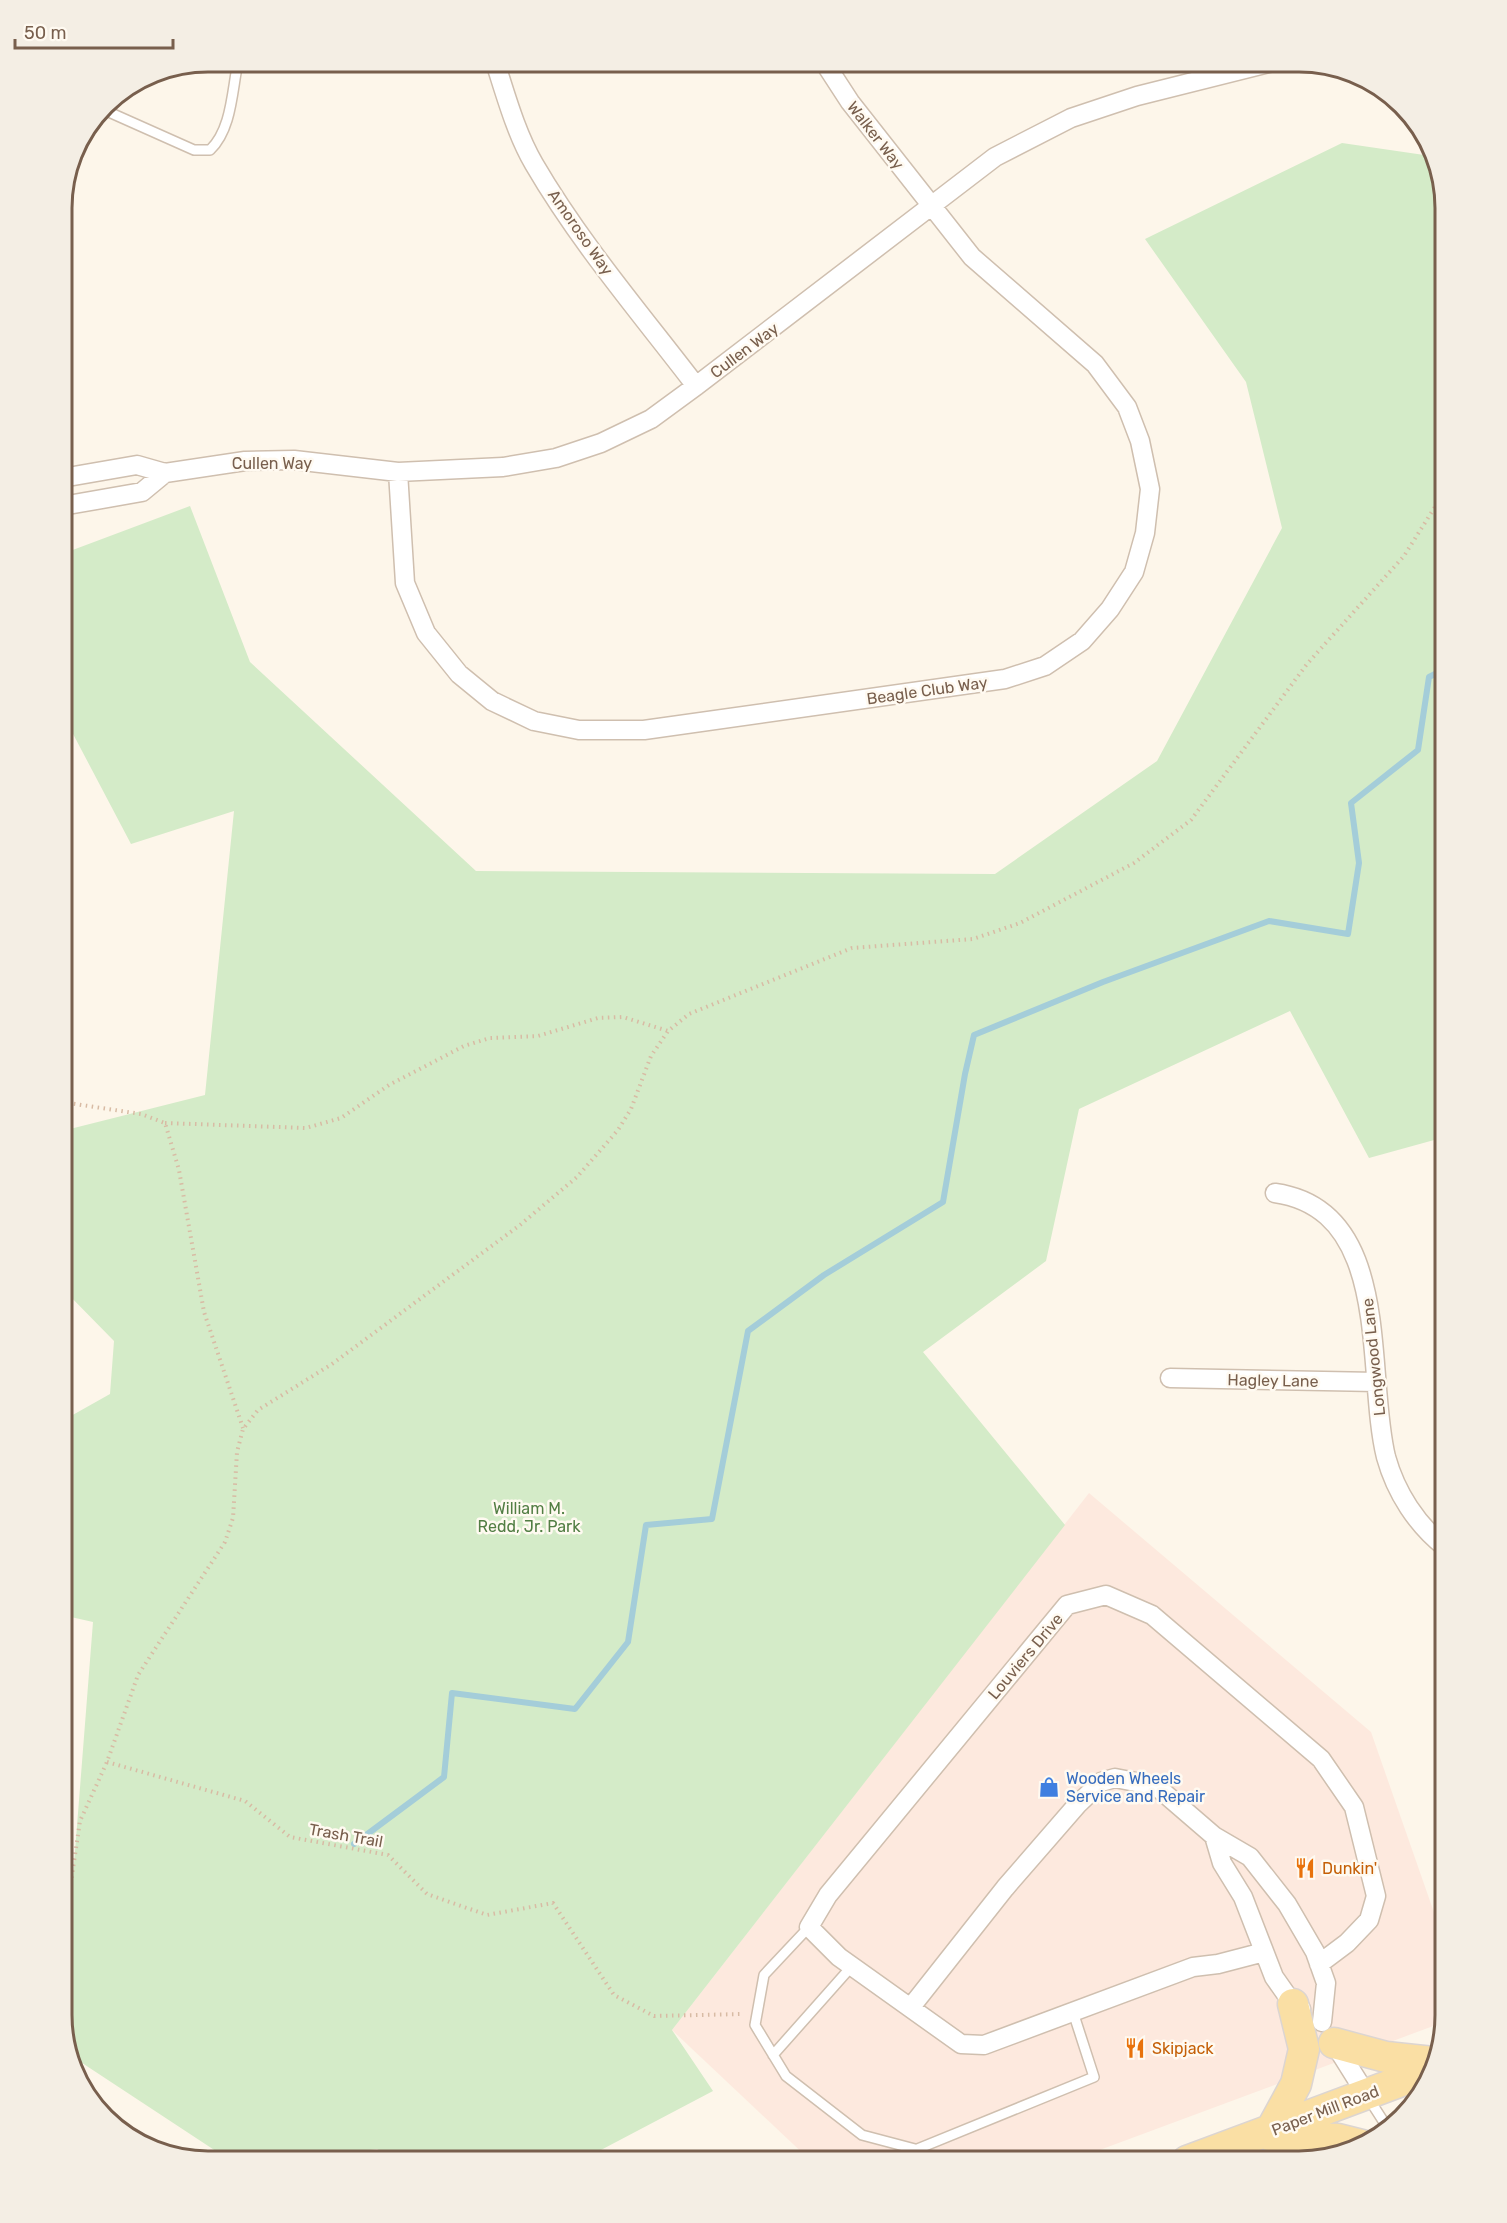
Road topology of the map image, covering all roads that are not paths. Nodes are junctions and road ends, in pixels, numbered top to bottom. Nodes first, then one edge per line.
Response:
1 (236, 72) edge
2 (498, 72) edge
3 (830, 72) edge
4 (1234, 72) edge
5 (111, 113) edge
6 (932, 207) junction
7 (696, 386) junction
8 (398, 472) junction
9 (165, 473) junction
10 (72, 476) edge
11 (72, 504) edge
12 (1275, 1193) dead end
13 (1170, 1378) dead end
14 (1377, 1382) junction
15 (1435, 1537) edge
16 (1215, 1836) junction
17 (809, 1927) junction
18 (1264, 1952) junction
19 (1319, 1964) junction
20 (852, 1966) junction
21 (1293, 2004) junction
22 (911, 2007) junction
23 (1073, 2012) junction
24 (1328, 2033) junction
25 (773, 2055) junction
26 (1427, 2061) edge
27 (1422, 2073) edge
28 (1366, 2094) junction
29 (1384, 2122) edge
30 (1266, 2132) junction
31 (1349, 2142) edge
32 (915, 2149) junction
33 (910, 2151) edge
34 (1216, 2151) edge

1 - 5 lane
2 - 7 street, Amoroso Way
3 - 6 street, Walker Way
4 - 6 street, Cullen Way
6 - 7 street, Cullen Way
6 - 8 street, Beagle Club Way
7 - 8 street, Cullen Way
8 - 9 street, Cullen Way
9 - 10 street, Cullen Way
9 - 11 street
12 - 14 street, Longwood Lane
13 - 14 street, Hagley Lane
14 - 15 street, Longwood Lane
16 - 18 street
16 - 19 street
16 - 22 street
17 - 19 street, Louviers Drive
17 - 20 street
17 - 25 lane
18 - 21 street
18 - 23 street
19 - 24 street
20 - 22 street
20 - 25 lane
21 - 24 street
21 - 30 main road
22 - 23 street
23 - 32 lane
24 - 26 main road
24 - 28 street
25 - 32 lane
27 - 28 main road, Paper Mill Road
28 - 29 lane
28 - 30 main road, Paper Mill Road
30 - 31 main road
30 - 34 main road, Paper Mill Road
32 - 33 lane

